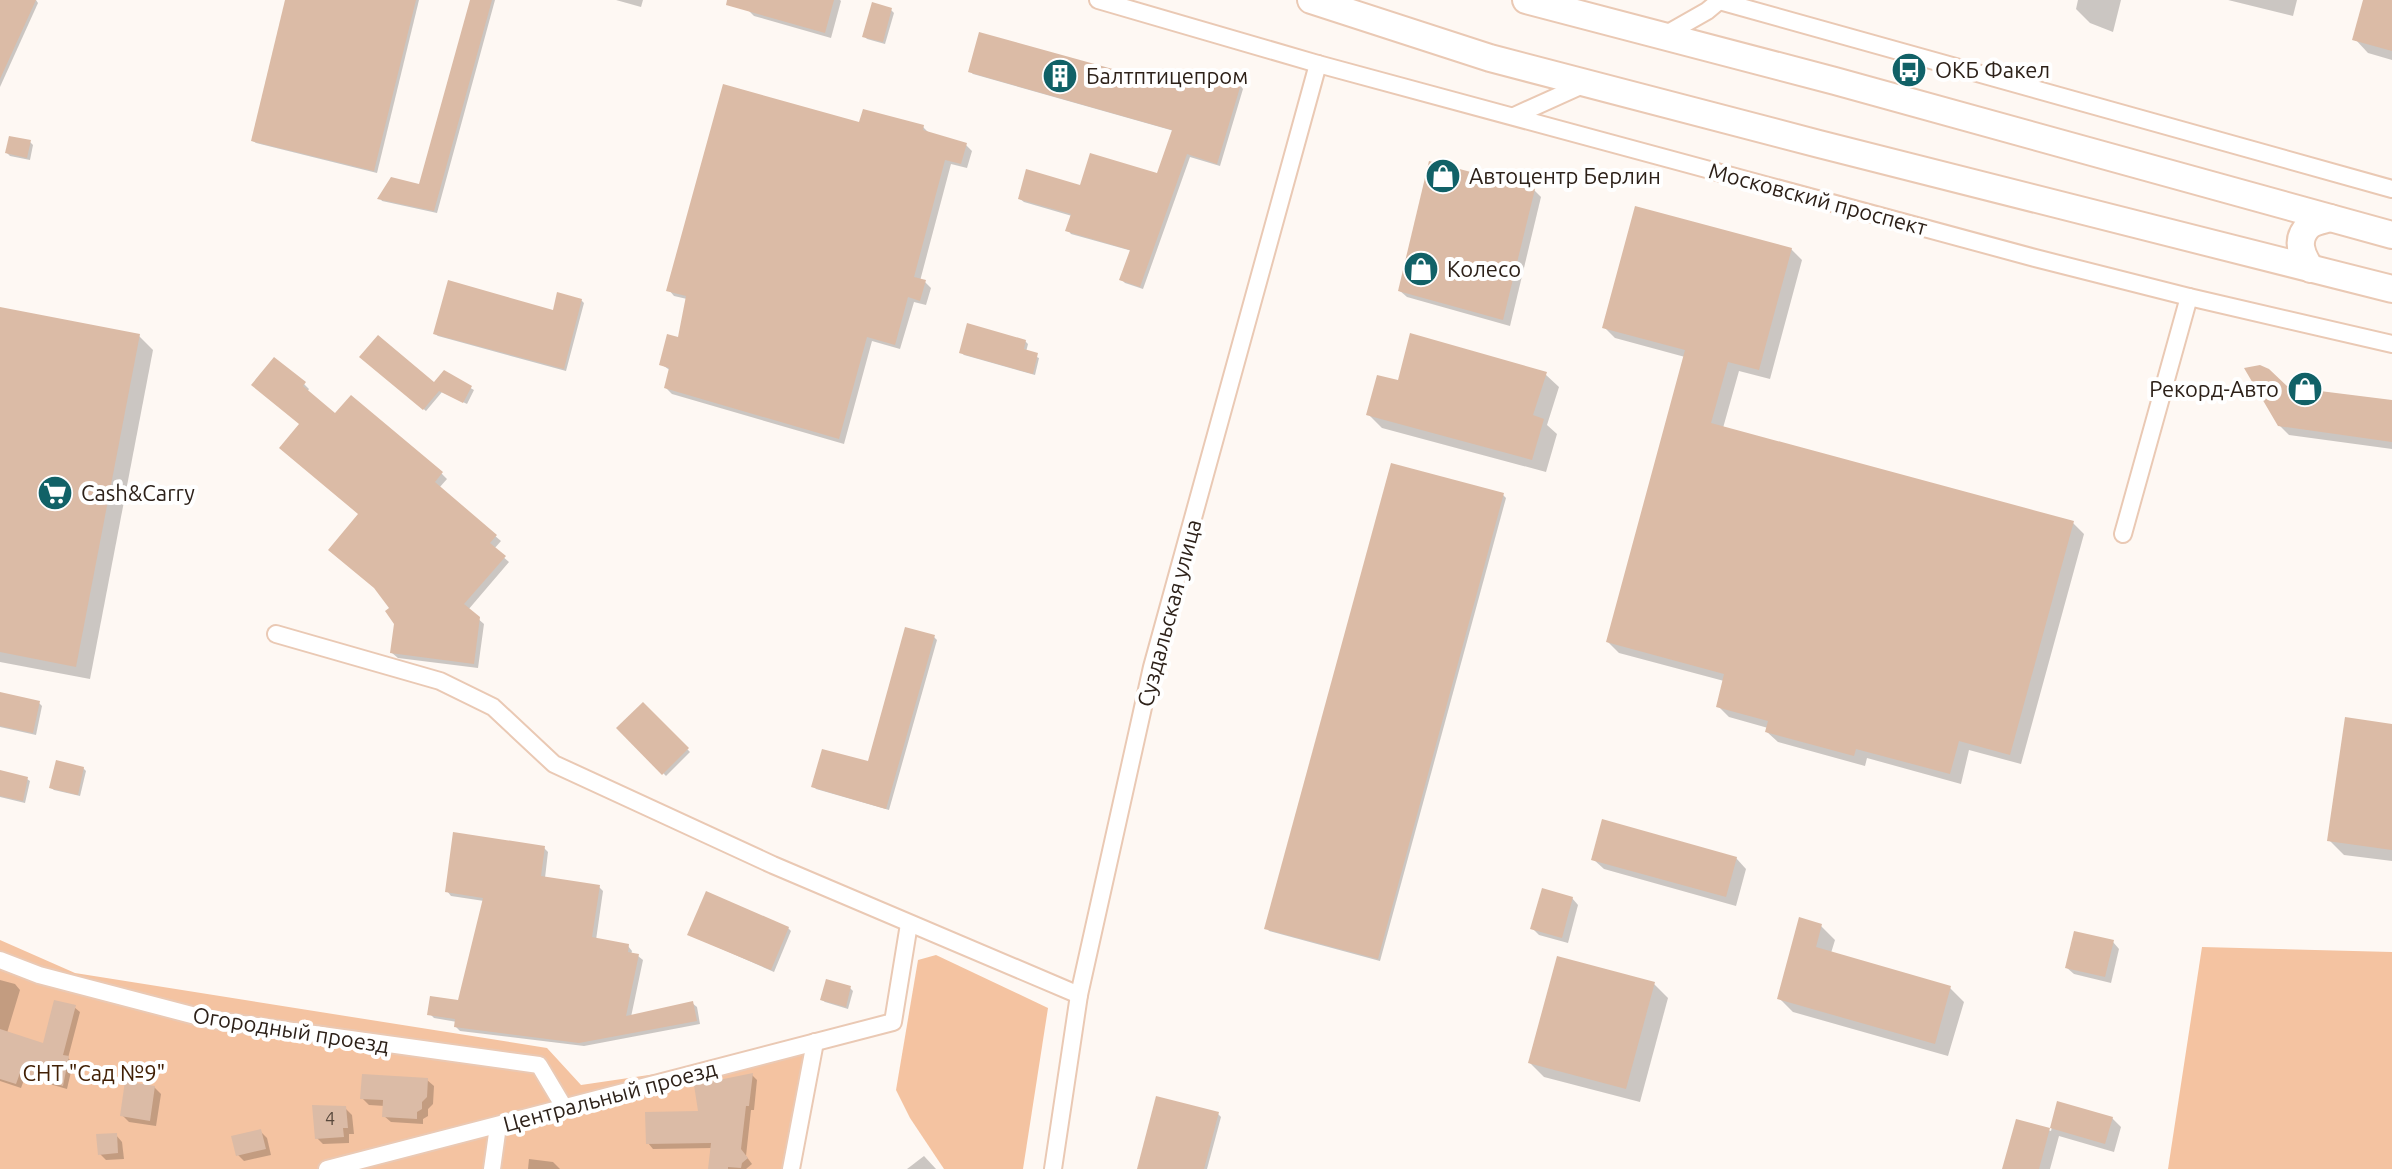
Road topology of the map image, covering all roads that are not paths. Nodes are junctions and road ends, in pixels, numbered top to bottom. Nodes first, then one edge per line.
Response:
1 (1098, 0) edge
2 (1311, 0) edge
3 (1526, 0) edge
4 (1717, 0) edge
5 (1662, 36) junction
6 (1318, 64) junction
7 (1586, 83) junction
8 (1514, 116) junction
9 (2384, 187) edge
10 (2392, 199) edge
11 (2330, 218) junction
12 (2392, 235) edge
13 (2311, 269) junction
14 (2392, 289) edge
15 (2189, 297) junction
16 (2392, 344) edge
17 (2123, 534) dead end
18 (276, 634) dead end
19 (909, 924) junction
20 (0, 960) edge
21 (1079, 995) junction
22 (815, 1042) junction
23 (564, 1107) junction
24 (498, 1126) junction
25 (327, 1169) edge
26 (492, 1169) edge
27 (791, 1169) edge
28 (1053, 1169) edge

1 - 6 street, Московский проспект
2 - 7 main road
3 - 5 main road
4 - 5 street
4 - 9 street
5 - 11 main road
6 - 8 street, Московский проспект
6 - 21 street, Суздальская улица
7 - 8 street
7 - 13 main road
8 - 15 street, Московский проспект
9 - 10 street
11 - 12 main road
11 - 13 main road
13 - 14 main road
15 - 16 street, Московский проспект
15 - 17 street
18 - 19 street
19 - 21 street
19 - 22 street, Центральный проезд
20 - 23 street, Огородный проезд
21 - 28 street, Суздальская улица
22 - 23 street, Центральный проезд
22 - 27 street
23 - 24 street, Центральный проезд
24 - 25 street, Центральный проезд
24 - 26 street

